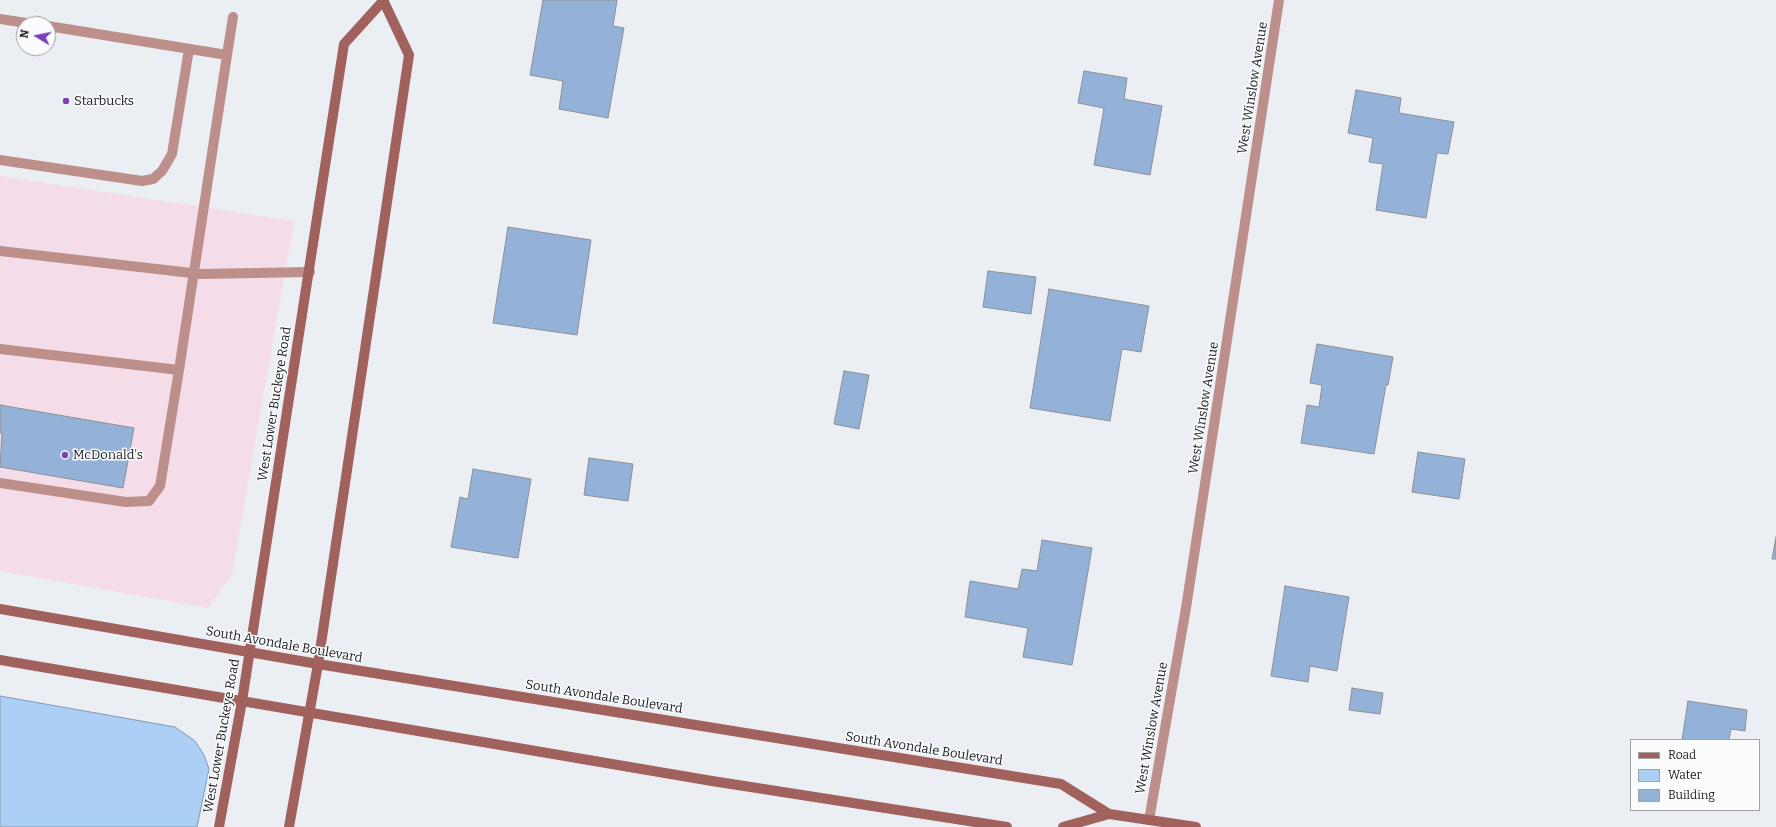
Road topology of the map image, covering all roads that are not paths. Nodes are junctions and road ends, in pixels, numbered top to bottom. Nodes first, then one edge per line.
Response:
1 (1279, 0) edge
2 (384, 1) edge
3 (233, 17) dead end
4 (0, 19) edge
5 (16, 21) edge
6 (56, 27) edge
7 (189, 49) junction
8 (227, 55) junction
9 (2, 159) edge
10 (0, 251) edge
11 (310, 272) junction
12 (194, 273) junction
13 (0, 349) edge
14 (179, 370) junction
15 (0, 483) edge
16 (0, 609) edge
17 (249, 652) junction
18 (0, 660) edge
19 (318, 664) junction
20 (242, 701) junction
21 (309, 713) junction
22 (1110, 814) junction
23 (1149, 820) junction
24 (219, 827) edge
25 (289, 827) edge
26 (1007, 827) edge
27 (1063, 827) edge
28 (1196, 827) edge

1 - 23 street, West Winslow Avenue
2 - 11 main road, West Lower Buckeye Road
2 - 19 main road
3 - 8 street
4 - 5 street
6 - 7 street
7 - 8 street
7 - 9 street
8 - 12 street
10 - 12 street
11 - 12 street
11 - 17 main road, West Lower Buckeye Road
12 - 14 street
13 - 14 street
14 - 15 street
16 - 17 main road, South Avondale Boulevard
17 - 19 main road, South Avondale Boulevard
17 - 20 main road, West Lower Buckeye Road
18 - 20 main road
19 - 21 main road
19 - 22 main road, South Avondale Boulevard
20 - 21 main road
20 - 24 main road, West Lower Buckeye Road
21 - 25 main road
21 - 26 main road
22 - 23 main road, South Avondale Boulevard
22 - 27 main road
23 - 28 main road, South Avondale Boulevard

